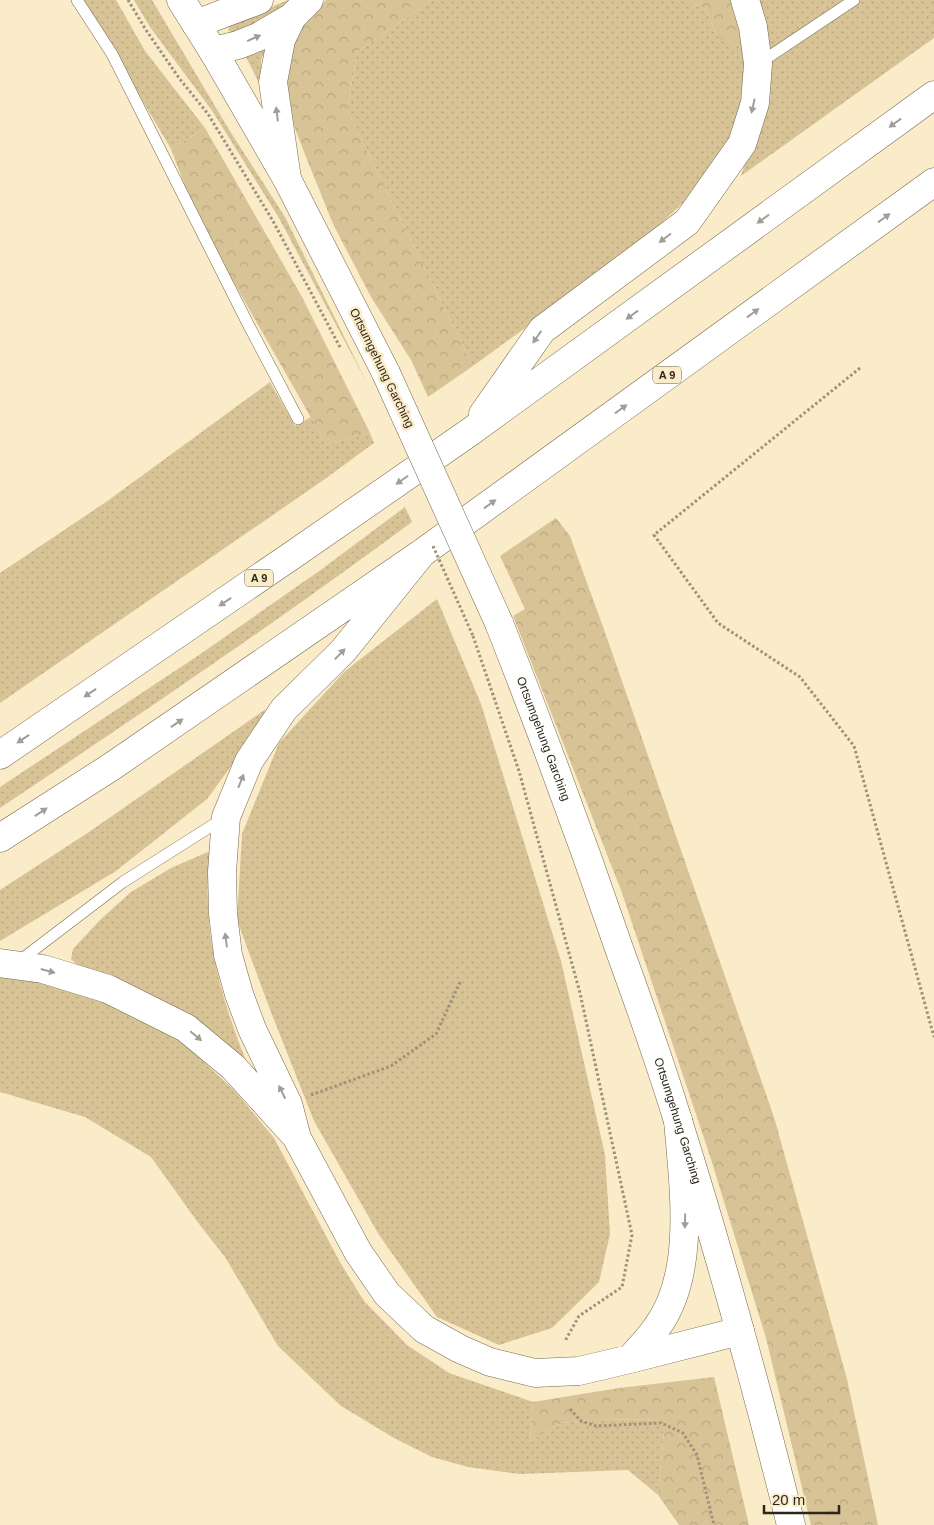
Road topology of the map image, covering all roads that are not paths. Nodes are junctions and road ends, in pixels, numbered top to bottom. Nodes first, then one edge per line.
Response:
1 (77, 0) edge
2 (181, 0) edge
3 (259, 0) edge
4 (745, 0) edge
5 (854, 0) edge
6 (300, 9) edge
7 (196, 24) junction
8 (213, 51) junction
9 (758, 64) junction
10 (934, 95) edge
11 (287, 179) junction
12 (934, 182) edge
13 (298, 419) dead end
14 (470, 432) junction
15 (422, 553) junction
16 (0, 755) edge
17 (226, 817) junction
18 (0, 838) edge
19 (8, 964) edge
20 (678, 1120) junction
21 (297, 1138) junction
22 (740, 1331) junction
23 (630, 1360) junction
24 (791, 1525) edge

1 - 13 lane
2 - 7 main road, Ortsumgehung Garching
3 - 7 main road
4 - 9 main road
5 - 9 lane
8 -> 6 main road
11 -> 6 main road
7 - 8 main road, Ortsumgehung Garching
8 - 11 main road, Ortsumgehung Garching
9 -> 14 main road
10 -> 14 main road, A 9
11 - 20 main road, Ortsumgehung Garching, bridge
15 -> 12 main road, A 9
14 -> 16 main road, A 9
17 -> 15 main road
18 -> 15 main road, A 9
17 - 19 lane
21 -> 17 main road
19 -> 21 main road
20 - 22 main road, Ortsumgehung Garching
20 -> 23 main road
21 - 23 main road
22 - 23 main road
22 - 24 main road, Ortsumgehung Garching

